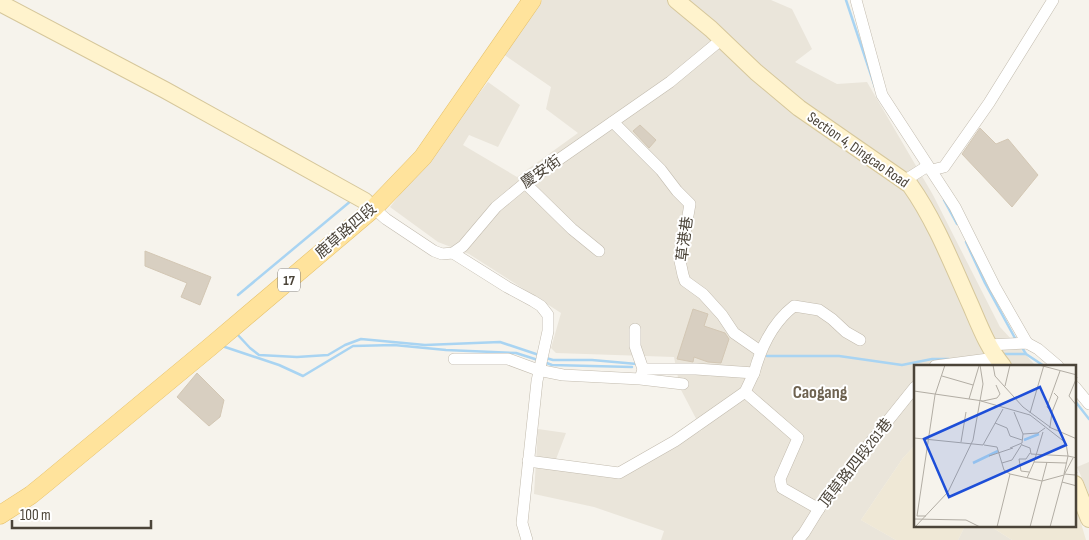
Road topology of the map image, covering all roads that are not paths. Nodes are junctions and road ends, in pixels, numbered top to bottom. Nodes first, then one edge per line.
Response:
1 (518, 0) edge
2 (532, 0) edge
3 (676, 0) edge
4 (856, 0) edge
5 (1053, 0) edge
6 (0, 3) edge
7 (722, 39) junction
8 (613, 122) junction
9 (932, 170) junction
10 (904, 181) junction
11 (525, 183) junction
12 (369, 204) junction
13 (598, 251) dead end
14 (453, 253) junction
15 (634, 329) dead end
16 (860, 340) dead end
17 (1026, 344) junction
18 (760, 351) junction
19 (996, 356) edge
20 (454, 359) dead end
21 (941, 365) edge
22 (1057, 365) edge
23 (539, 368) junction
24 (754, 373) junction
25 (641, 374) junction
26 (683, 384) dead end
27 (914, 388) edge
28 (1076, 388) edge
29 (745, 392) junction
30 (1089, 404) edge
31 (528, 461) junction
32 (1076, 486) edge
33 (5, 506) edge
34 (819, 509) junction
35 (1089, 519) edge
36 (527, 540) edge
37 (798, 540) edge

1 - 12 main road, 鹿草路四段 / 17
2 - 12 main road, 鹿草路四段 / 17
3 - 7 street, Section 4, Dingcao Road
4 - 9 street
5 - 9 street
6 - 12 street
7 - 8 street, 慶安街
7 - 10 street, Section 4, Dingcao Road
8 - 11 street, 慶安街
8 - 18 street, 草港巷
9 - 10 street
9 - 17 street
10 - 19 street, Section 4, Dingcao Road
11 - 13 street
11 - 14 street, 慶安街
12 - 14 street
12 - 33 main road, 鹿草路四段 / 17
14 - 23 street
15 - 25 street
16 - 18 street
17 - 19 street
17 - 22 street
18 - 24 street
19 - 21 street
20 - 23 street
23 - 25 street
23 - 31 street
24 - 25 street
24 - 29 street
25 - 26 street
27 - 34 street, 頂草路四段261巷
28 - 30 street
29 - 31 street
29 - 34 street
31 - 36 street
32 - 35 street
34 - 37 street, 頂草路四段261巷

